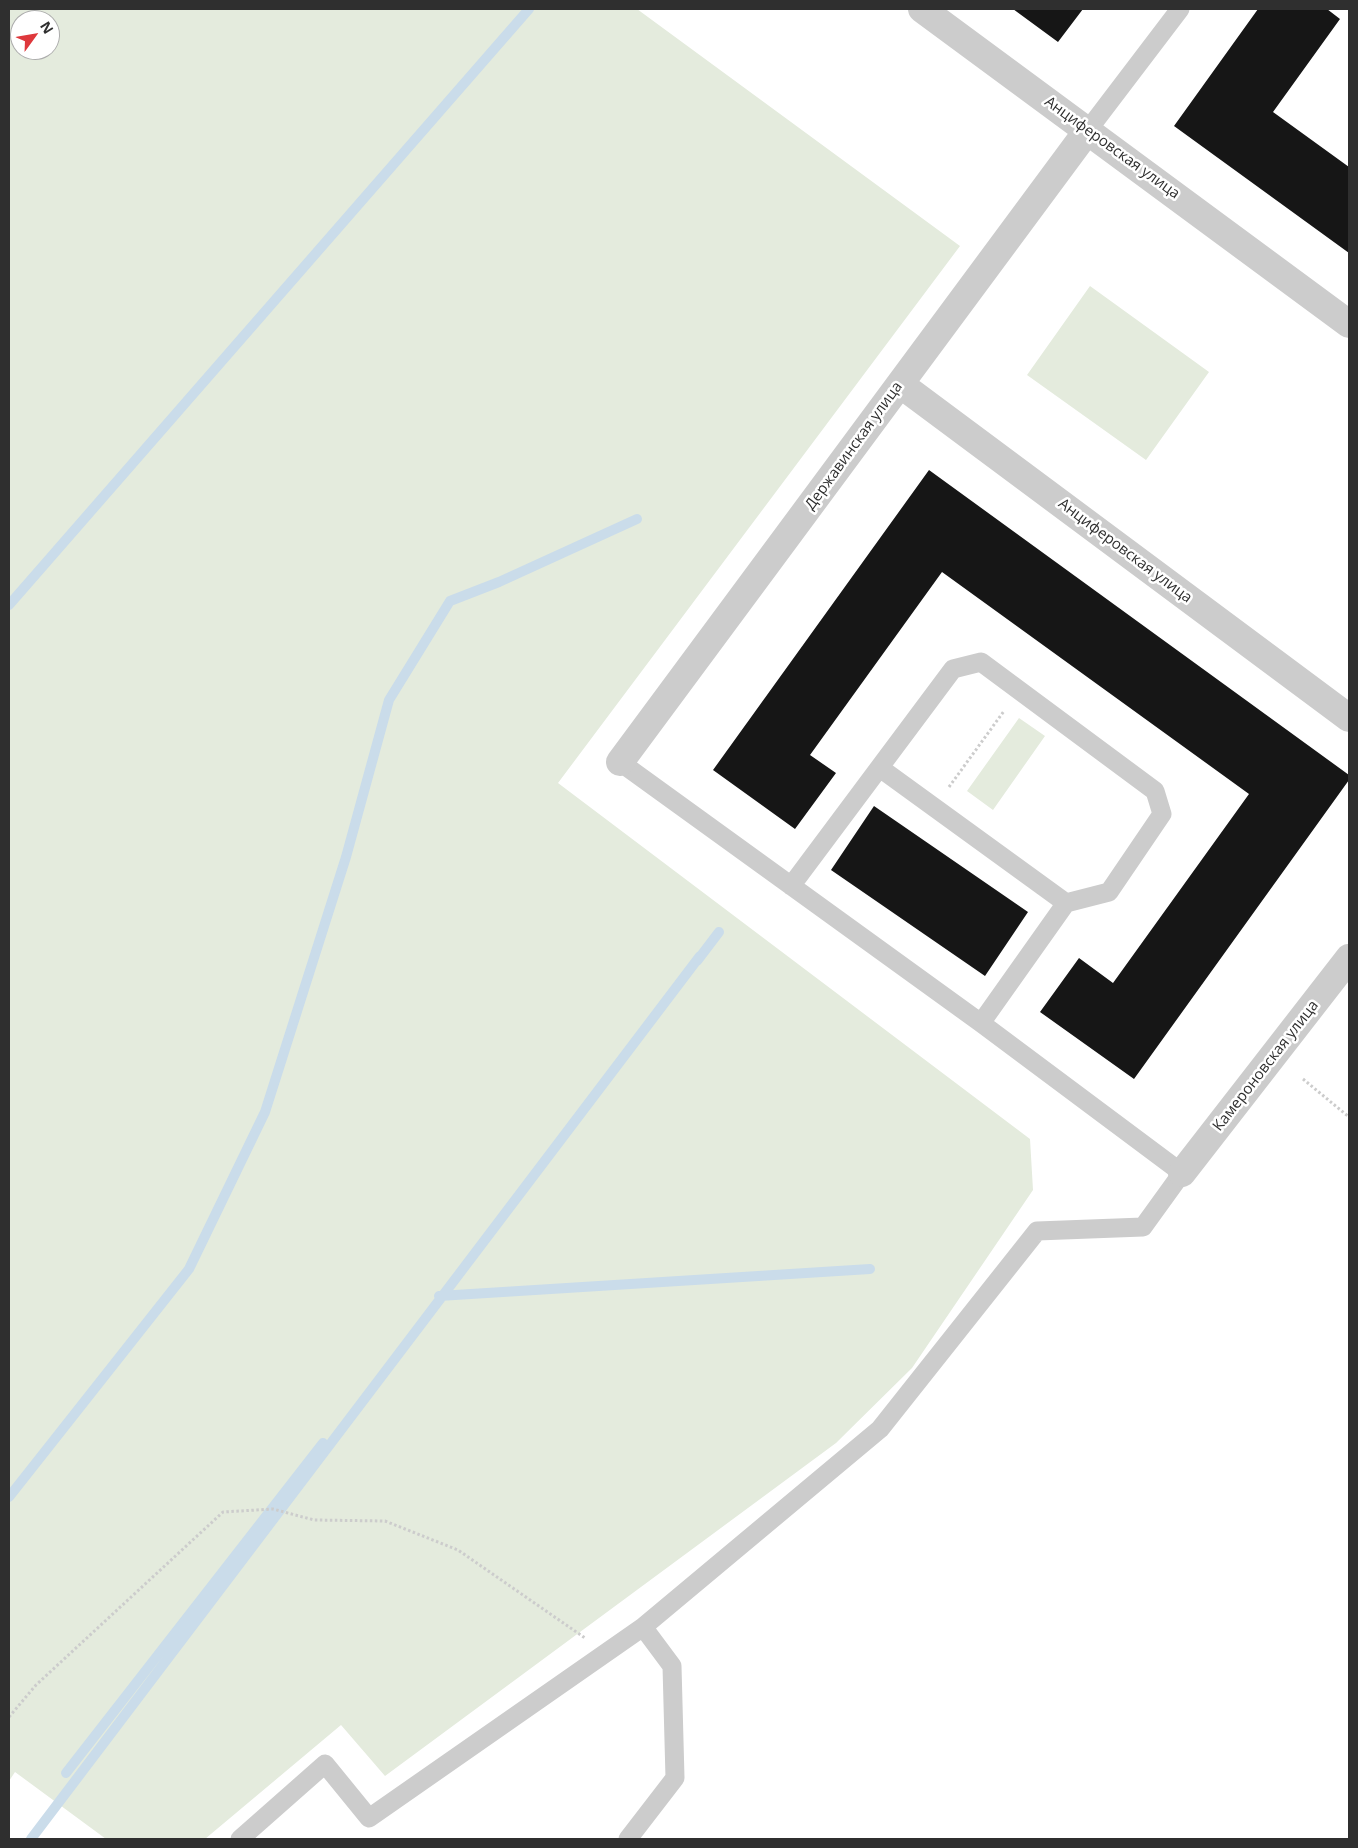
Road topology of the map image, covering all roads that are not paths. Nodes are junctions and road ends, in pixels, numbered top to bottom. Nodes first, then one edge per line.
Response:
1 (922, 9) edge
2 (1180, 9) edge
3 (1088, 130) junction
4 (1349, 324) edge
5 (900, 384) junction
6 (1349, 718) edge
7 (620, 762) joint
8 (880, 768) junction
9 (791, 886) junction
10 (1066, 903) junction
11 (1349, 958) edge
12 (981, 1023) junction
13 (1182, 1173) junction
14 (643, 1627) junction
15 (240, 1839) edge
16 (628, 1839) edge

1 - 3 street, Анциферовская улица
2 - 3 lane
3 - 4 street, Анциферовская улица
3 - 5 street, Державинская улица
5 - 6 street, Анциферовская улица
5 - 7 street, Державинская улица
7 - 9 lane
8 - 9 lane
8 - 10 lane
8 - 10 lane
9 - 12 lane
10 - 12 lane
11 - 13 street, Камероновская улица
12 - 13 lane
13 - 14 lane
14 - 15 lane
14 - 16 lane

